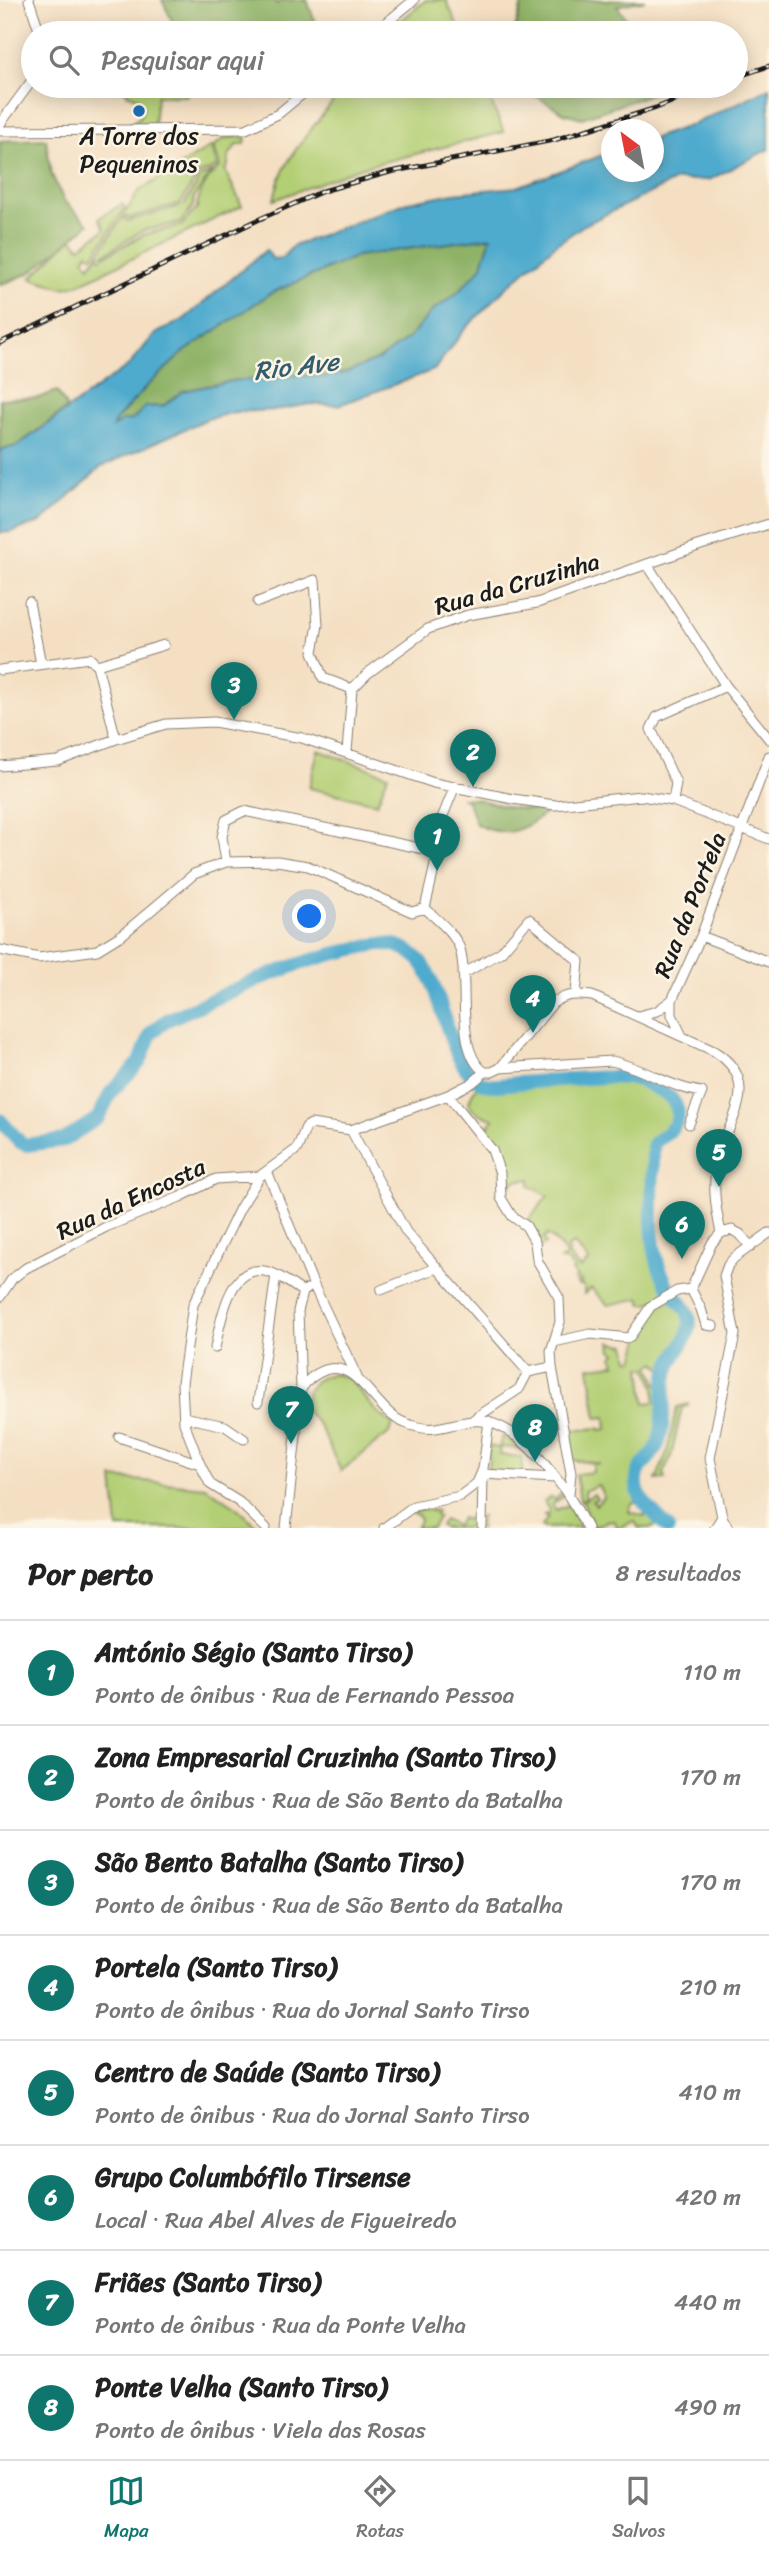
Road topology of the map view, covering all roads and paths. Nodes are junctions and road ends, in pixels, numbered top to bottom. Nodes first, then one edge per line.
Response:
1 (29, 0) edge
2 (414, 0) edge
3 (36, 21) edge
4 (389, 21) edge
5 (21, 95) edge
6 (297, 98) edge
7 (0, 124) edge
8 (0, 131) edge
9 (769, 524) edge
10 (647, 564) junction
11 (29, 602) dead end
12 (258, 602) dead end
13 (164, 645) dead end
14 (41, 664) junction
15 (97, 665) junction
16 (0, 670) edge
17 (726, 685) junction
18 (352, 689) junction
19 (116, 739) junction
20 (769, 739) edge
21 (347, 752) junction
22 (769, 756) edge
23 (0, 766) edge
24 (455, 786) junction
25 (673, 801) junction
26 (742, 828) junction
27 (769, 839) edge
28 (438, 852) junction
29 (226, 862) junction
30 (425, 908) junction
31 (701, 936) junction
32 (0, 950) edge
33 (769, 962) edge
34 (463, 974) junction
35 (576, 994) junction
36 (671, 1000) junction
37 (638, 1016) junction
38 (682, 1036) junction
39 (500, 1068) junction
40 (483, 1074) junction
41 (448, 1095) junction
42 (689, 1124) dead end
43 (351, 1130) junction
44 (263, 1173) junction
45 (721, 1233) junction
46 (769, 1233) edge
47 (751, 1247) junction
48 (436, 1268) junction
49 (276, 1275) junction
50 (314, 1286) junction
51 (691, 1289) junction
52 (381, 1290) dead end
53 (303, 1292) junction
54 (0, 1297) edge
55 (713, 1326) dead end
56 (554, 1342) junction
57 (215, 1348) dead end
58 (552, 1367) junction
59 (528, 1372) junction
60 (357, 1377) junction
61 (301, 1389) junction
62 (258, 1402) dead end
63 (184, 1417) junction
64 (472, 1420) junction
65 (489, 1421) junction
66 (119, 1437) dead end
67 (244, 1439) dead end
68 (200, 1464) junction
69 (483, 1471) junction
70 (555, 1478) junction
71 (569, 1494) junction
72 (722, 1517) junction
73 (482, 1526) edge
74 (387, 1527) edge
75 (587, 1527) edge
76 (266, 1528) edge
77 (286, 1528) edge
78 (715, 1528) edge
79 (728, 1528) edge

1 - 3 street
2 - 4 street
5 - 7 street
6 - 8 street
9 - 10 street, Rua da Cruzinha
10 - 17 street
10 - 18 street, Rua da Cruzinha
11 - 14 street
12 - 18 street
13 - 15 street
14 - 15 street
14 - 16 street
15 - 19 street
17 - 20 street
17 - 25 street
18 - 21 street
19 - 21 street
19 - 23 street
21 - 24 street
22 - 26 street, Rua da Portela
24 - 25 street
24 - 28 street
25 - 26 street
26 - 27 street
26 - 31 street, Rua da Portela
28 - 29 street
28 - 30 street
29 - 30 street
29 - 32 street
30 - 34 street
31 - 33 street
31 - 36 street, Rua da Portela
34 - 35 street
34 - 40 street
35 - 37 street
35 - 39 street
36 - 37 street, Rua da Portela
36 - 38 street
37 - 38 street
38 - 45 street
39 - 40 street
39 - 42 street
40 - 41 street
41 - 43 street
41 - 56 street
43 - 44 street
43 - 48 street
44 - 50 street
44 - 54 street, Rua da Encosta
44 - 63 street
45 - 47 street
45 - 51 street
46 - 47 street
47 - 72 street
48 - 52 street
48 - 59 street
49 - 53 street
49 - 57 street
49 - 62 street
50 - 53 street
50 - 60 street
51 - 55 street
51 - 56 street
53 - 61 street
56 - 58 street
58 - 59 street
58 - 71 street
59 - 64 street
60 - 61 street
60 - 64 street
61 - 77 street
63 - 67 street
63 - 68 street
64 - 65 street
65 - 69 street
65 - 70 street
66 - 68 street
68 - 76 street
69 - 70 street
69 - 73 street
69 - 74 street
70 - 71 street
71 - 75 street
72 - 78 street
72 - 79 street

